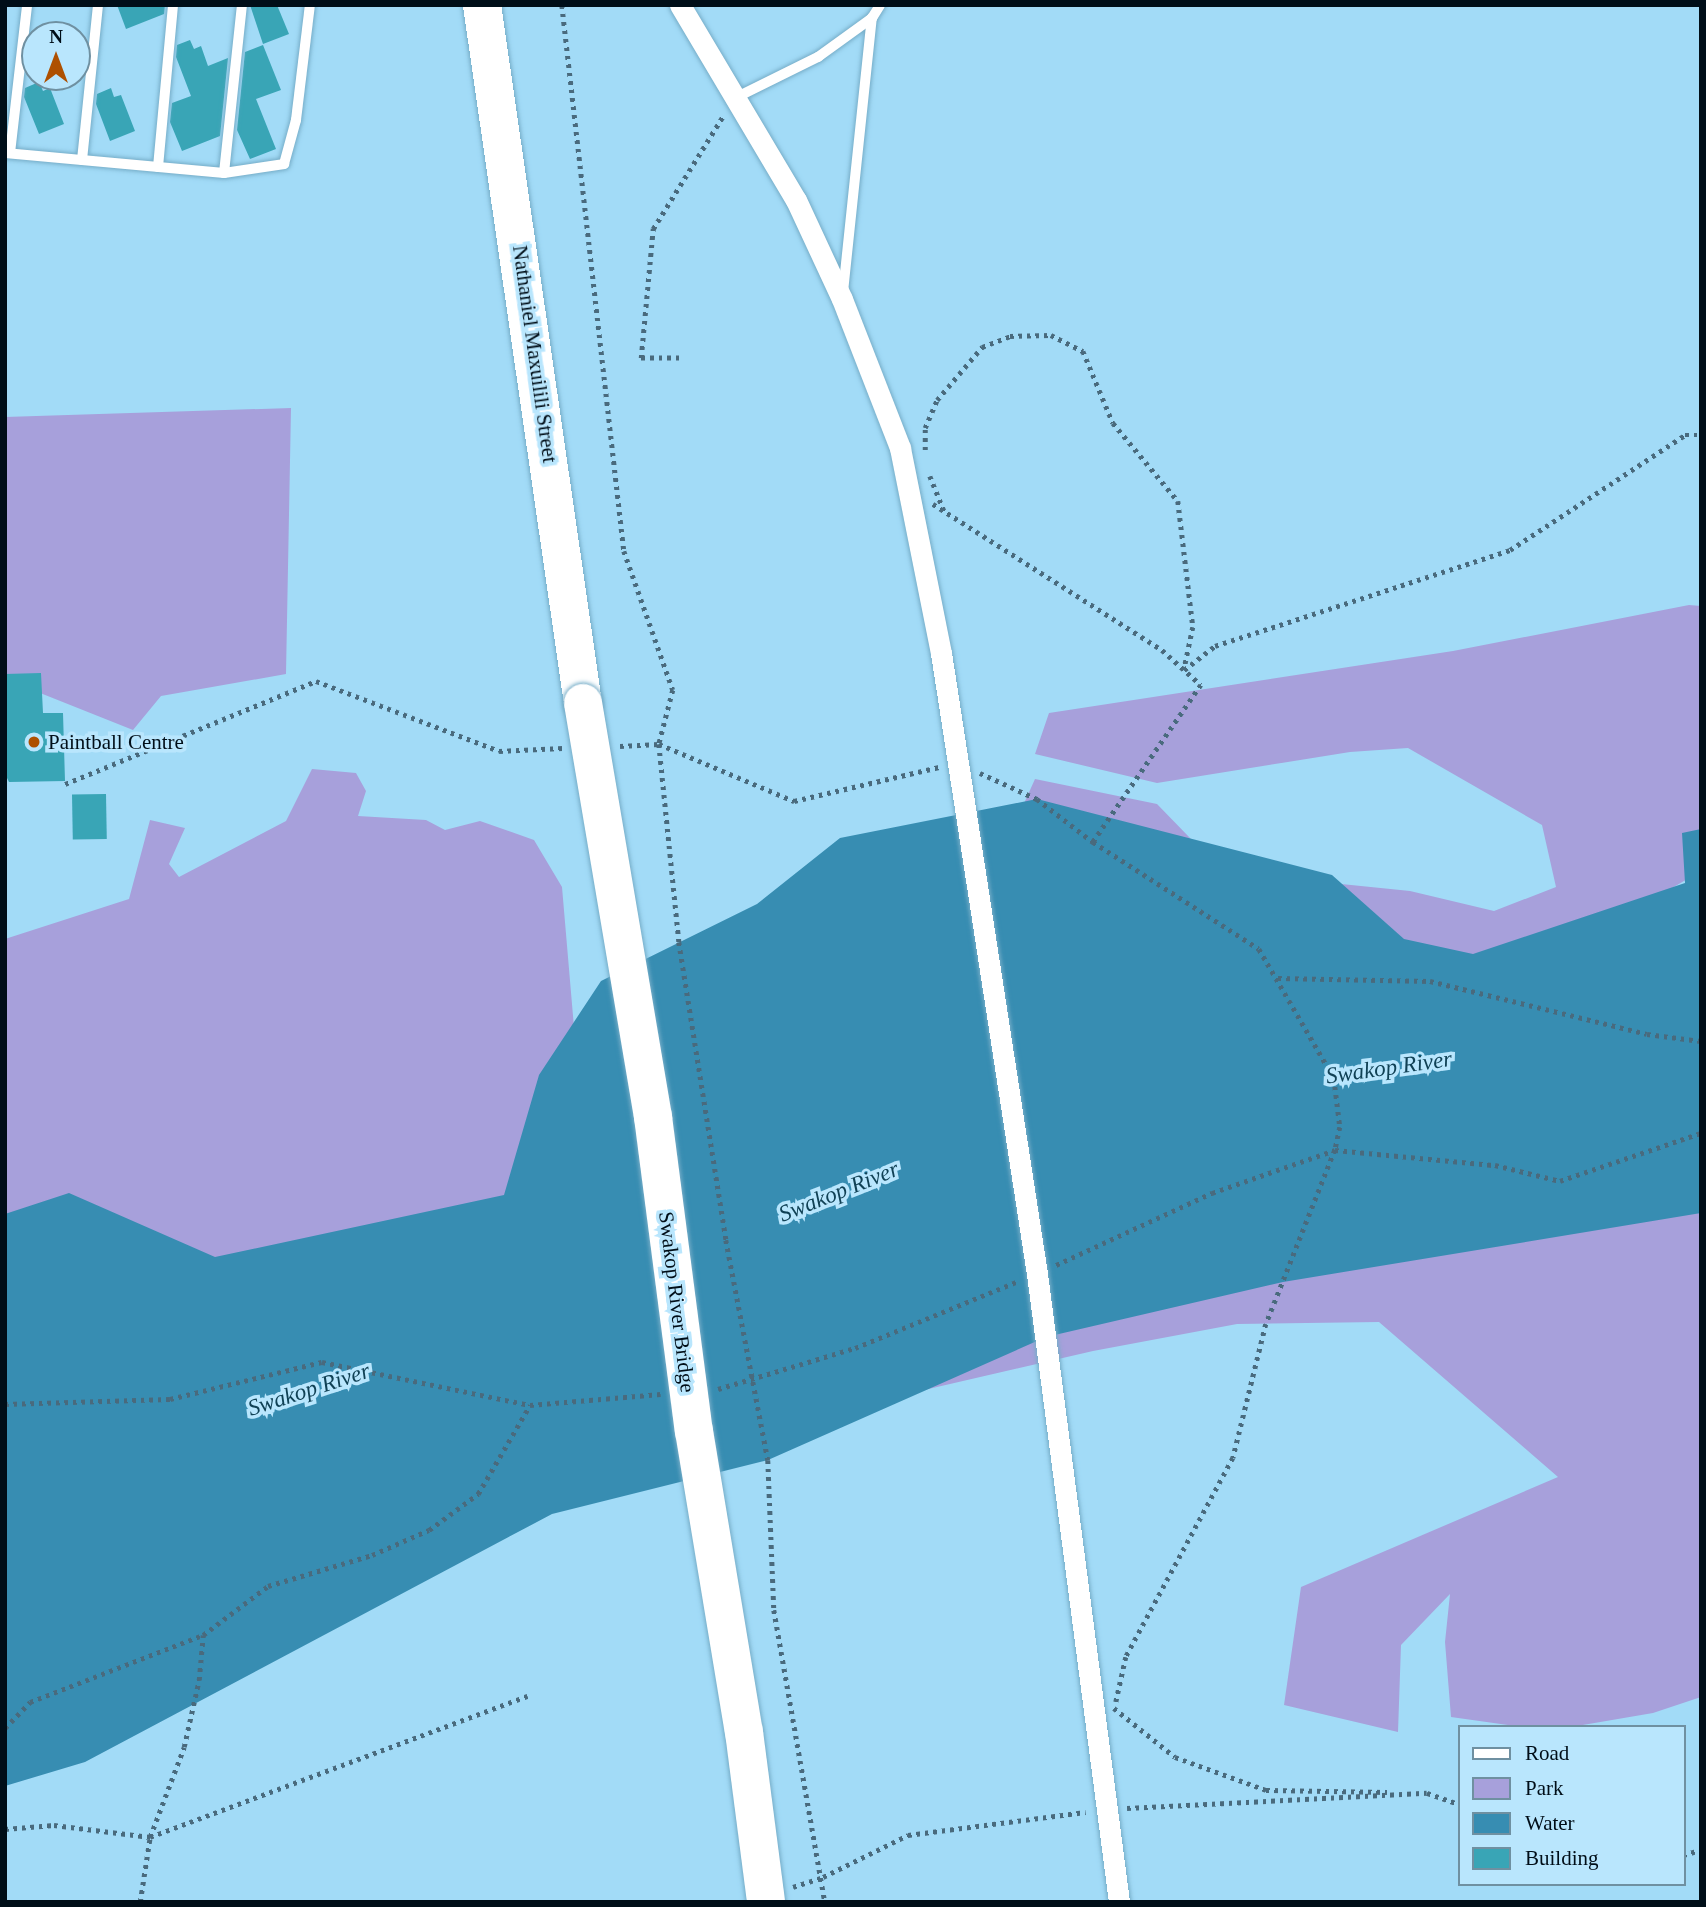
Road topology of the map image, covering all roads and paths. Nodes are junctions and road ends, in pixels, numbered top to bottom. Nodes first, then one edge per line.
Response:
1 (27, 5) edge
2 (98, 5) edge
3 (173, 5) edge
4 (242, 5) edge
5 (310, 5) edge
6 (482, 5) edge
7 (562, 5) edge
8 (680, 5) edge
9 (880, 5) edge
10 (872, 18) junction
11 (735, 98) junction
12 (8, 153) edge
13 (82, 160) junction
14 (158, 167) junction
15 (224, 173) junction
16 (842, 299) junction
17 (679, 358) dead end
18 (1701, 435) edge
19 (908, 489) junction
20 (944, 511) junction
21 (1184, 670) junction
22 (583, 703) joint
23 (659, 744) junction
24 (606, 746) dead end
25 (566, 748) dead end
26 (958, 762) junction
27 (65, 784) dead end
28 (1093, 842) junction
29 (1278, 978) junction
30 (1701, 1041) edge
31 (1701, 1133) edge
32 (1335, 1150) junction
33 (1037, 1274) junction
34 (754, 1381) junction
35 (704, 1391) dead end
36 (663, 1394) dead end
37 (5, 1404) edge
38 (530, 1405) junction
39 (203, 1635) junction
40 (1092, 1690) junction
41 (527, 1696) dead end
42 (1115, 1709) junction
43 (5, 1728) edge
44 (1427, 1793) junction
45 (1458, 1804) edge
46 (1107, 1809) junction
47 (5, 1829) edge
48 (150, 1837) junction
49 (823, 1877) junction
50 (775, 1896) edge
51 (140, 1902) edge
52 (825, 1902) edge
53 (1119, 1902) edge

1 - 12 lane
2 - 13 lane
3 - 14 lane
4 - 15 lane
5 - 15 lane
6 - 22 highway, Nathaniel Maxuilili Street
7 - 23 path
8 - 11 street
9 - 10 lane
10 - 11 lane
10 - 16 lane
11 - 16 street
11 - 17 path
12 - 13 lane
13 - 14 lane
14 - 15 lane
16 - 19 street
18 - 21 path
19 - 20 path
19 - 26 street
20 - 21 path
20 - 21 path
21 - 28 path
22 - 50 highway, Swakop River Bridge, bridge
23 - 24 path
23 - 26 path
23 - 34 path
25 - 27 path
26 - 28 path
26 - 33 street
28 - 29 path
29 - 30 path
29 - 32 path
31 - 32 path
32 - 33 path
32 - 42 path
33 - 34 path
33 - 40 street
34 - 35 path
34 - 49 path
36 - 38 path
37 - 38 path
38 - 39 path
39 - 43 path
39 - 48 path
40 - 42 path
40 - 46 street
41 - 48 path
42 - 44 path
44 - 45 path
44 - 46 path
46 - 49 path
46 - 53 street
47 - 48 path
48 - 51 path
49 - 50 path
49 - 52 path

